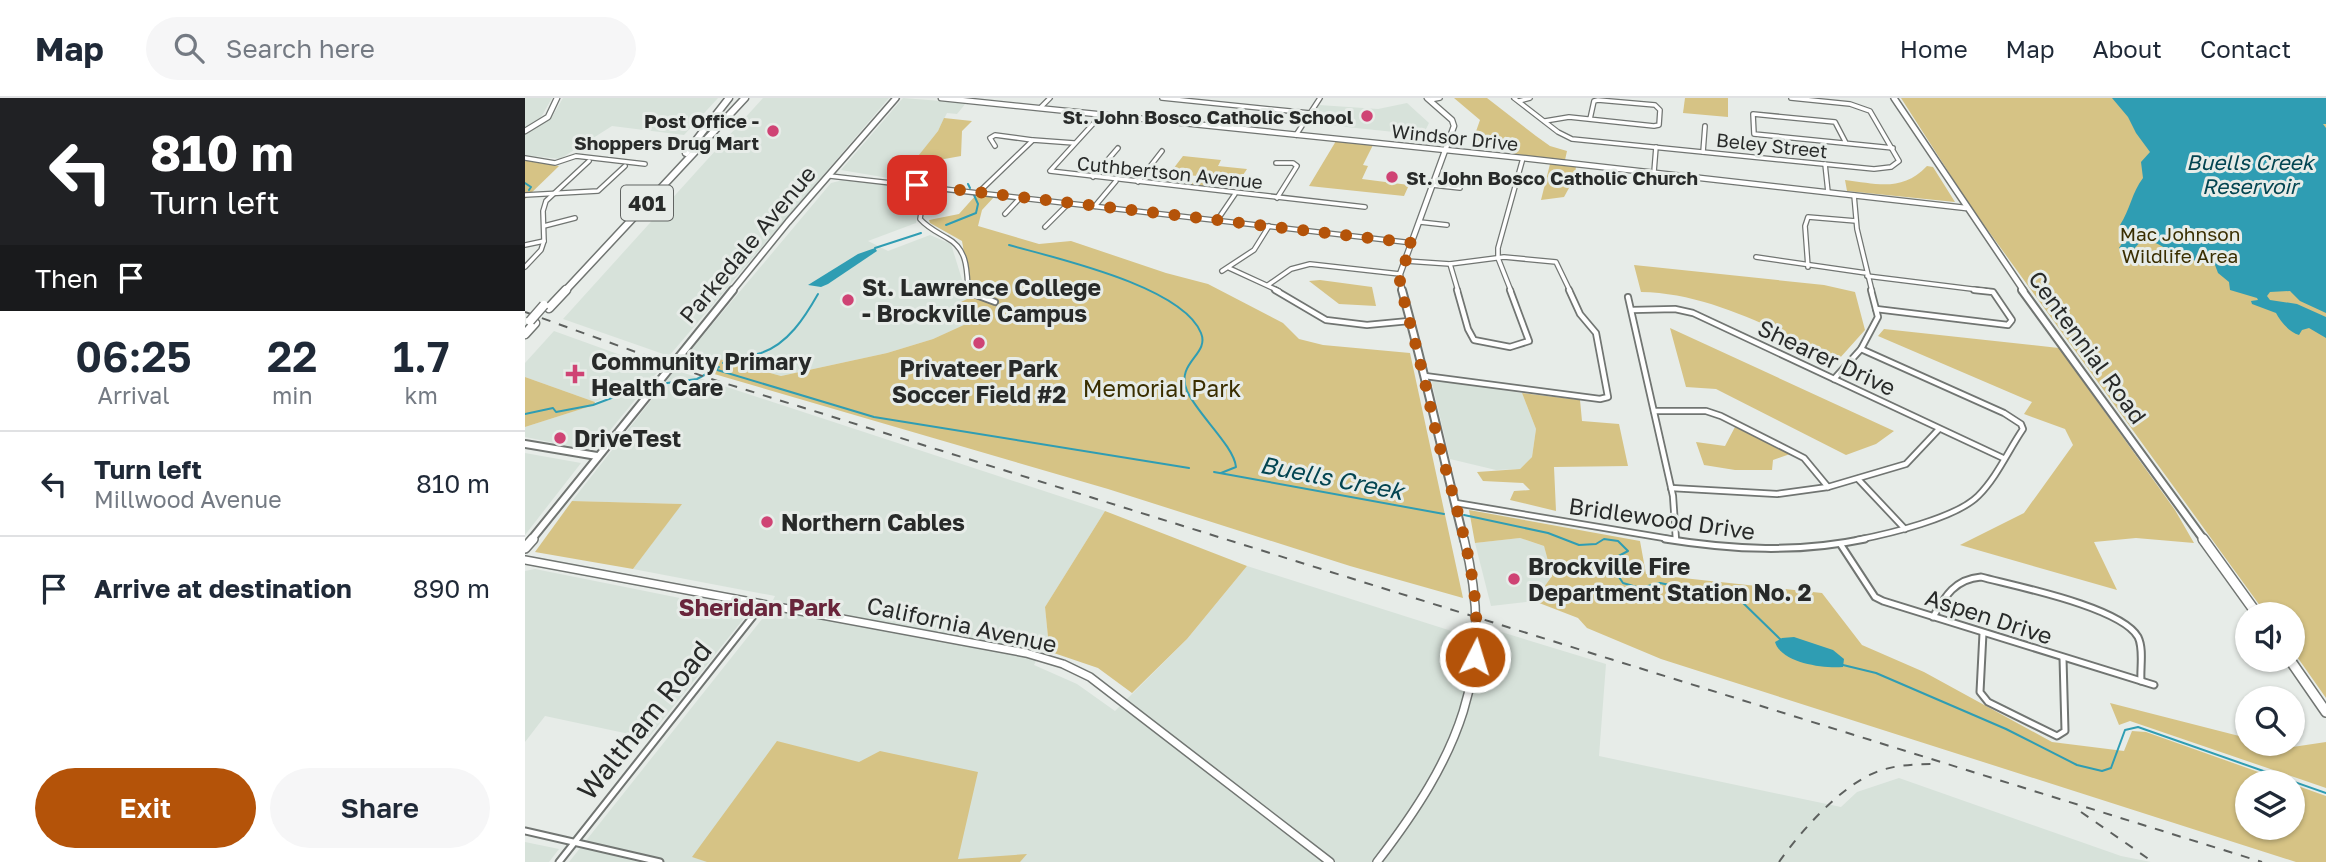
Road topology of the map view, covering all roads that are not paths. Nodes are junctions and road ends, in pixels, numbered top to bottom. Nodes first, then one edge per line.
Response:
1 (557, 98) edge
2 (729, 98) edge
3 (738, 98) edge
4 (745, 98) edge
5 (753, 98) edge
6 (896, 98) edge
7 (941, 98) edge
8 (1050, 98) edge
9 (1162, 98) edge
10 (1320, 98) edge
11 (1440, 98) edge
12 (1530, 98) edge
13 (1791, 98) edge
14 (1894, 98) edge
15 (1428, 99) edge
16 (1516, 99) edge
17 (1040, 108) junction
18 (1310, 113) junction
19 (1102, 114) junction
20 (1590, 119) junction
21 (1544, 121) junction
22 (1705, 126) dead end
23 (525, 131) edge
24 (1296, 135) junction
25 (708, 137) junction
26 (1033, 140) junction
27 (1075, 143) junction
28 (1846, 143) junction
29 (995, 146) dead end
30 (1656, 147) junction
31 (1118, 148) dead end
32 (1893, 148) junction
33 (1444, 150) junction
34 (1162, 151) dead end
35 (1703, 152) junction
36 (686, 153) junction
37 (525, 158) edge
38 (1523, 158) junction
39 (589, 161) dead end
40 (1276, 163) dead end
41 (645, 164) dead end
42 (1825, 164) junction
43 (625, 166) dead end
44 (922, 167) dead end
45 (1654, 172) junction
46 (830, 176) junction
47 (1092, 177) junction
48 (1117, 180) junction
49 (1137, 182) junction
50 (900, 183) junction
51 (1431, 185) junction
52 (935, 187) junction
53 (1459, 188) dead end
54 (979, 192) junction
55 (1828, 192) junction
56 (552, 194) junction
57 (1235, 194) junction
58 (525, 195) edge
59 (1854, 195) junction
60 (1020, 197) junction
61 (1277, 198) junction
62 (1070, 203) junction
63 (1095, 206) junction
64 (1364, 207) dead end
65 (1966, 208) junction
66 (1005, 214) dead end
67 (575, 218) dead end
68 (1218, 219) junction
69 (1856, 221) junction
70 (1420, 222) junction
71 (1447, 225) dead end
72 (544, 226) junction
73 (1269, 226) junction
74 (1045, 227) dead end
75 (544, 241) junction
76 (1413, 243) junction
77 (525, 245) edge
78 (1756, 257) dead end
79 (1498, 258) junction
80 (1406, 261) junction
81 (1450, 264) junction
82 (525, 267) edge
83 (1808, 267) junction
84 (1229, 268) junction
85 (1222, 271) dead end
86 (1400, 274) junction
87 (1867, 274) junction
88 (1267, 286) junction
89 (1628, 297) dead end
90 (995, 302) dead end
91 (547, 307) junction
92 (1876, 309) junction
93 (1632, 310) junction
94 (1409, 321) junction
95 (530, 323) edge
96 (525, 334) edge
97 (1861, 349) junction
98 (1425, 376) junction
99 (1834, 379) junction
100 (1654, 411) junction
101 (1939, 429) junction
102 (525, 444) edge
103 (597, 456) junction
104 (2003, 458) junction
105 (1858, 479) junction
106 (1828, 487) junction
107 (1671, 488) junction
108 (1455, 503) junction
109 (1905, 529) junction
110 (1676, 540) junction
111 (1840, 545) junction
112 (525, 548) edge
113 (525, 560) edge
114 (2248, 602) edge
115 (763, 604) junction
116 (1933, 617) junction
117 (1983, 633) junction
118 (2063, 658) junction
119 (2298, 672) edge
120 (2141, 681) junction
121 (2154, 685) dead end
122 (2326, 712) edge
123 (525, 831) edge
124 (572, 842) junction
125 (559, 862) edge
126 (660, 862) edge
127 (1331, 862) edge
128 (1377, 862) edge

1 - 23 street
2 - 36 highway
3 - 36 highway, 401
4 - 25 highway, 401
5 - 25 highway
6 - 46 main road, Parkedale Avenue
7 - 17 street, Windsor Drive
8 - 17 street
9 - 18 street
10 - 18 street
11 - 15 street
12 - 16 street
13 - 32 street
14 - 65 main road, Centennial Road
15 - 33 street
16 - 21 street, Beley Street
17 - 19 street, Windsor Drive
18 - 24 street
19 - 24 street, Windsor Drive
19 - 27 street, Cuthbertson Avenue
20 - 20 street
20 - 21 street
21 - 30 street, Beley Street
22 - 35 street
24 - 33 street, Windsor Drive
25 - 91 highway, 401
26 - 27 street
26 - 29 street
26 - 54 street
27 - 47 street, Cuthbertson Avenue
28 - 28 street
28 - 32 street
30 - 35 street, Beley Street
30 - 45 street
31 - 47 street
32 - 42 street, Beley Street
33 - 38 street, Windsor Drive
33 - 51 street
34 - 49 street
35 - 42 street, Beley Street
36 - 91 highway, 401
37 - 41 street
38 - 45 street, Windsor Drive
38 - 79 street
39 - 56 street
40 - 61 street
42 - 55 street
43 - 56 street
44 - 50 street
45 - 55 street, Windsor Drive
46 - 50 street
46 - 103 main road, Parkedale Avenue
47 - 48 street, Cuthbertson Avenue
48 - 49 street, Cuthbertson Avenue
48 - 63 street
49 - 57 street, Cuthbertson Avenue
50 - 52 street
51 - 53 street
51 - 70 street
52 - 54 street
52 - 90 street
54 - 60 street
55 - 59 street, Windsor Drive
56 - 58 street
56 - 72 street
57 - 61 street, Cuthbertson Avenue
57 - 68 street
59 - 65 street, Windsor Drive
59 - 69 street
60 - 62 street
60 - 66 street
61 - 64 street, Cuthbertson Avenue
62 - 63 street
62 - 74 street
63 - 68 street
65 - 114 main road, Centennial Road
67 - 72 street
68 - 73 street
69 - 83 street
69 - 87 street
70 - 71 street
70 - 76 street
72 - 75 street
73 - 76 street
73 - 84 street
75 - 77 street
75 - 82 street
76 - 80 street
78 - 83 street
79 - 81 street
79 - 81 street
79 - 98 street
80 - 81 street
80 - 86 street
83 - 87 street
84 - 85 street
84 - 88 street
86 - 88 street
86 - 94 street
87 - 92 street
87 - 92 street
88 - 94 street
89 - 93 street
91 - 95 highway, 401
92 - 97 street
93 - 99 street, Shearer Drive
93 - 100 street
94 - 98 street
95 - 96 highway, 401
97 - 99 street
97 - 104 street, Bridlewood Drive
98 - 108 street
99 - 101 street, Shearer Drive
100 - 106 street
100 - 107 street
101 - 104 street, Shearer Drive
101 - 105 street
102 - 103 street
103 - 112 main road, Parkedale Avenue
104 - 109 street, Bridlewood Drive
105 - 106 street
105 - 109 street
106 - 107 street
107 - 110 street
108 - 110 street, Bridlewood Drive
108 - 128 street
109 - 111 street, Bridlewood Drive
110 - 111 street, Bridlewood Drive
111 - 116 street, Aspen Drive
113 - 115 street, California Avenue
115 - 124 street, Waltham Road
115 - 127 street, California Avenue
116 - 117 street, Aspen Drive
116 - 120 street
117 - 118 street, Aspen Drive
117 - 118 street
118 - 120 street, Aspen Drive
119 - 122 main road
120 - 121 street, Aspen Drive
123 - 124 street
124 - 125 street, Waltham Road
124 - 126 street

